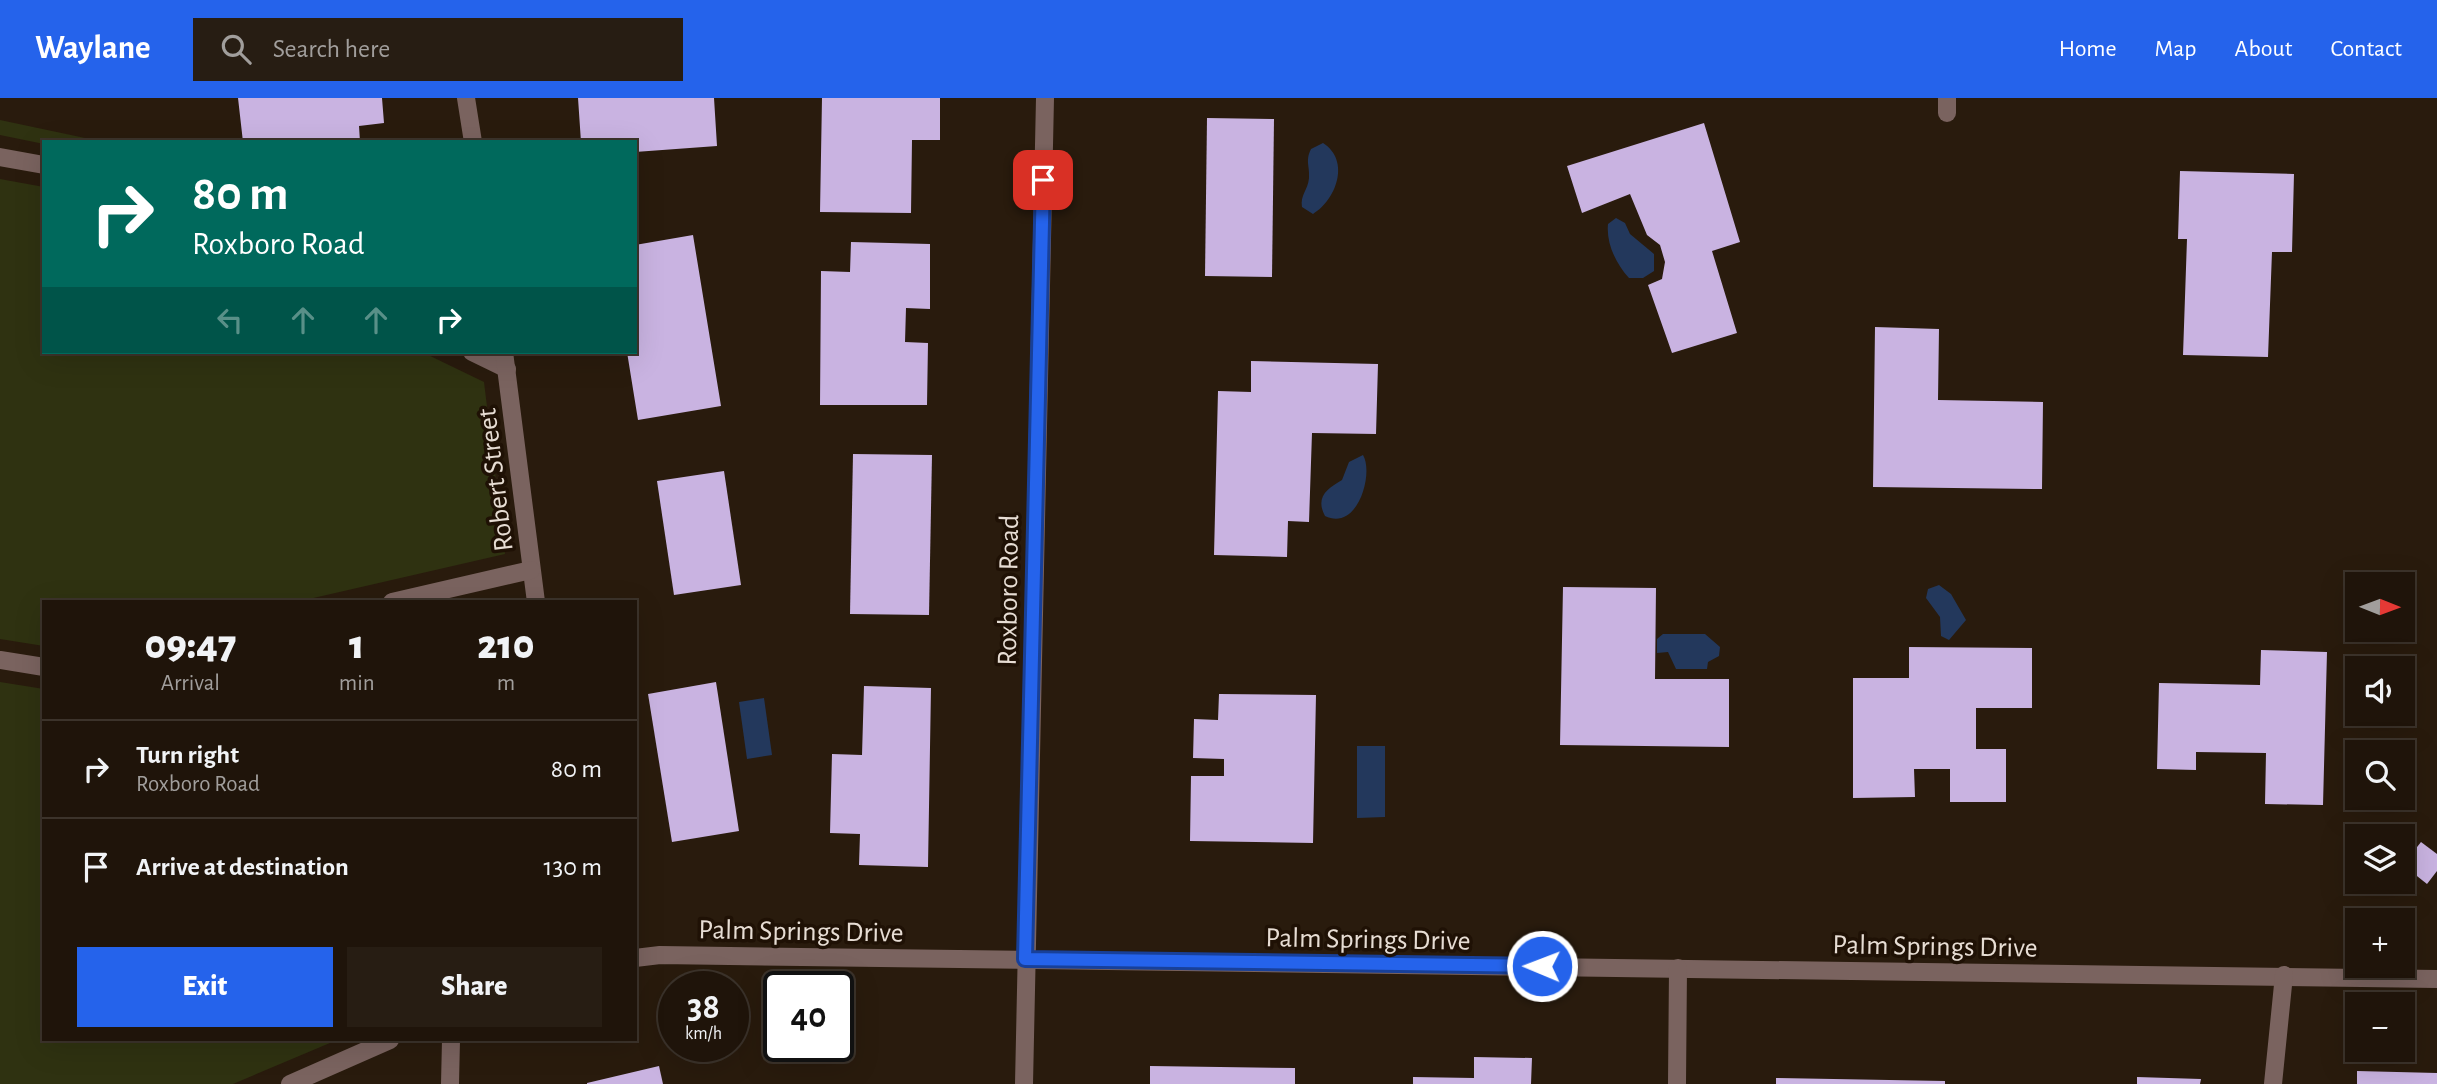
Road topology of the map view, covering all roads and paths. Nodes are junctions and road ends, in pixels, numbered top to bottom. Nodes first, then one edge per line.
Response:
1 (466, 98) edge
2 (1045, 98) edge
3 (472, 140) edge
4 (0, 157) edge
5 (42, 165) edge
6 (480, 354) edge
7 (505, 360) edge
8 (531, 570) junction
9 (401, 600) edge
10 (536, 600) edge
11 (0, 660) edge
12 (42, 667) edge
13 (637, 958) edge
14 (1025, 959) junction
15 (1678, 968) junction
16 (2284, 975) junction
17 (2437, 979) edge
18 (388, 1041) edge
19 (452, 1041) edge
20 (290, 1084) edge
21 (450, 1084) edge
22 (1024, 1084) edge
23 (1677, 1084) edge
24 (2273, 1084) edge

1 - 3 street
2 - 14 street, Roxboro Road
4 - 5 street
6 - 7 street
7 - 8 street, Robert Street
8 - 9 street
8 - 10 street, Robert Street
11 - 12 street
13 - 14 street, Palm Springs Drive
14 - 15 street, Palm Springs Drive
14 - 22 street, Roxboro Road
15 - 16 street, Palm Springs Drive
15 - 23 street
16 - 17 street, Palm Springs Drive
16 - 24 street
18 - 20 street
19 - 21 street

